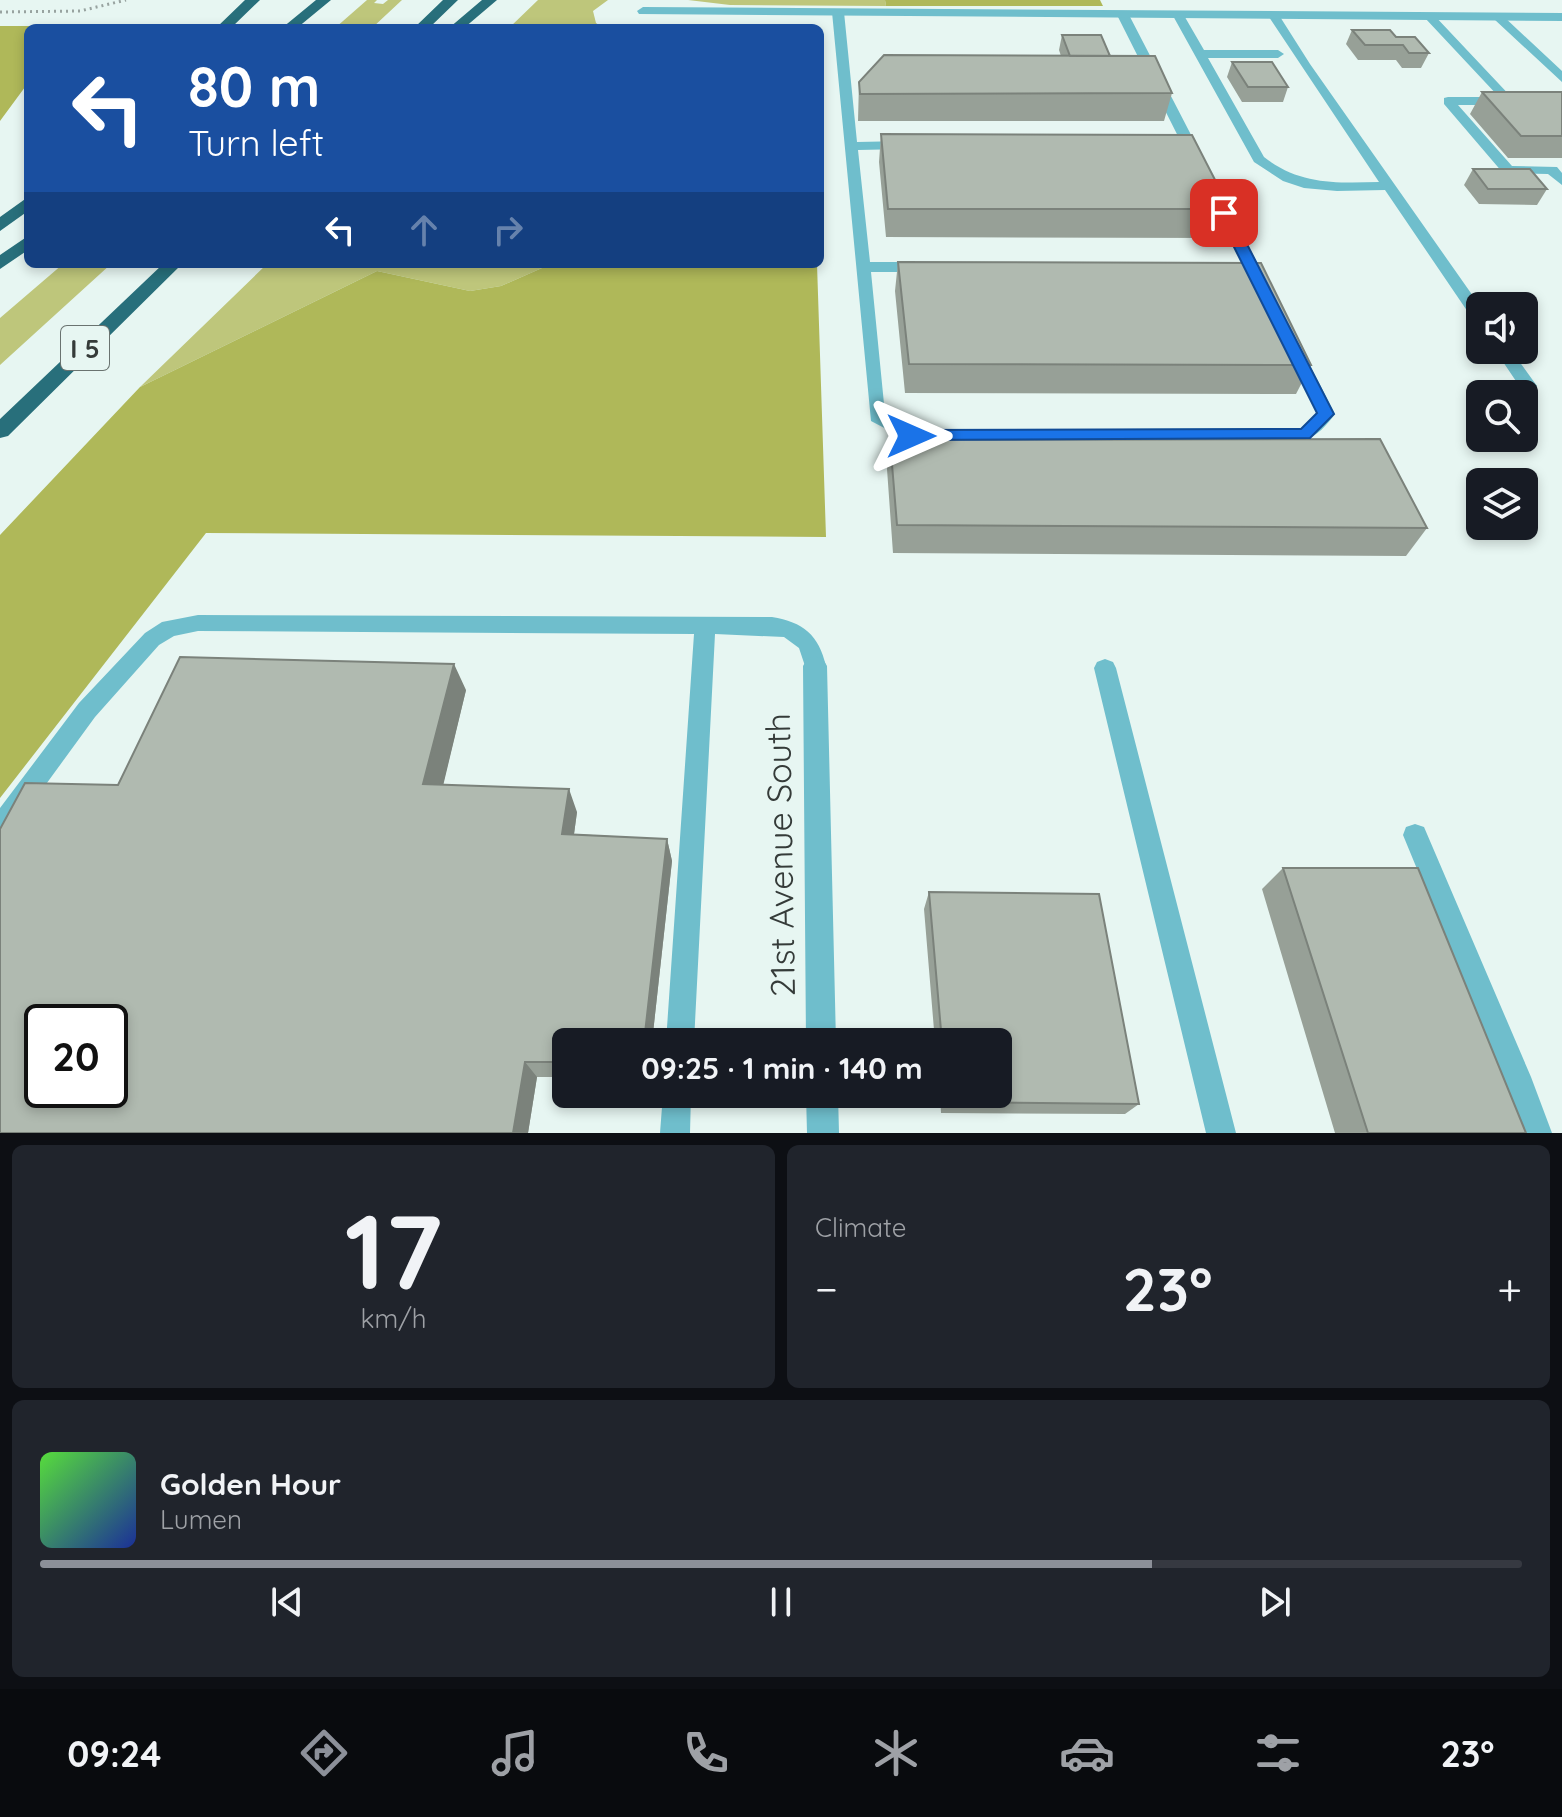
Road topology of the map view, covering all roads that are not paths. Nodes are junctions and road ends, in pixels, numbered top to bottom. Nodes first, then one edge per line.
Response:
1 (253, 0) edge
2 (324, 0) edge
3 (451, 0) edge
4 (490, 0) edge
5 (643, 11) dead end
6 (838, 12) junction
7 (1122, 13) junction
8 (1178, 14) junction
9 (1273, 14) junction
10 (1429, 16) junction
11 (1498, 17) junction
12 (1562, 17) edge
13 (227, 24) edge
14 (294, 24) edge
15 (425, 24) edge
16 (461, 24) edge
17 (1200, 54) junction
18 (1278, 54) dead end
19 (1562, 78) edge
20 (927, 145) edge
21 (850, 146) junction
22 (1562, 181) edge
23 (1389, 186) junction
24 (24, 205) edge
25 (0, 226) edge
26 (24, 244) edge
27 (0, 264) edge
28 (862, 267) junction
29 (939, 267) edge
30 (169, 268) edge
31 (1466, 297) edge
32 (1271, 306) edge
33 (1285, 333) edge
34 (0, 431) edge
35 (705, 626) junction
36 (815, 666) joint
37 (1105, 668) dead end
38 (0, 827) edge
39 (1415, 835) dead end
40 (681, 1028) edge
41 (821, 1028) edge
42 (676, 1108) edge
43 (822, 1108) edge
44 (675, 1133) edge
45 (823, 1133) edge
46 (1221, 1133) edge
47 (1537, 1133) edge

1 - 13 highway
2 - 14 highway
3 - 15 highway
4 - 16 highway
5 - 6 street
6 - 7 street
6 - 21 lane
7 - 8 street
7 - 32 lane
8 - 9 street
8 - 17 lane
9 - 10 street
9 - 23 lane
10 - 11 street
10 - 22 lane
11 - 12 street
11 - 19 lane
17 - 18 lane
17 - 23 lane
20 - 21 lane
21 - 28 lane
23 - 31 lane
24 - 25 highway
26 - 27 highway
28 - 29 lane
28 - 33 lane
30 - 34 highway, I 5
35 - 36 lane
35 - 38 lane
35 - 40 lane
36 - 41 street, 21st Avenue South
37 - 46 lane
39 - 47 lane
42 - 44 lane
43 - 45 street

